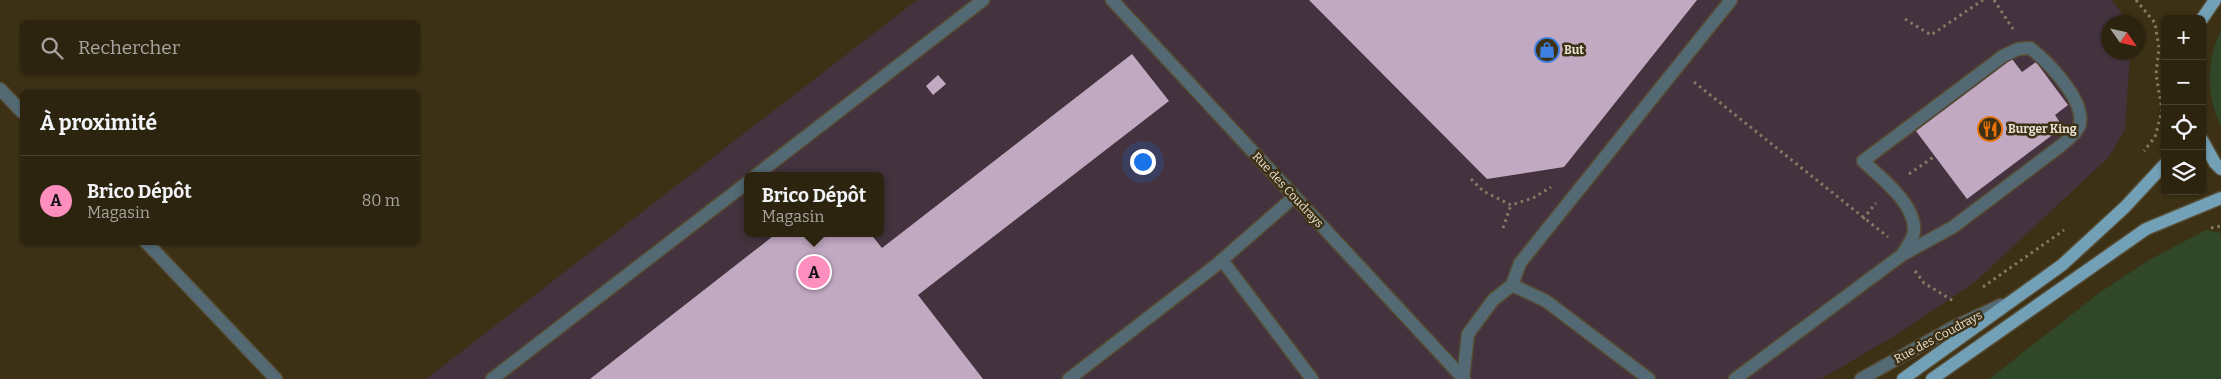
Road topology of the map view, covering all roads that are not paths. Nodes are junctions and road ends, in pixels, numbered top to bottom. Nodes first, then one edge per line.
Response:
1 (983, 0) edge
2 (1112, 0) edge
3 (1730, 0) edge
4 (2215, 0) edge
5 (2205, 15) edge
6 (0, 89) edge
7 (20, 110) edge
8 (2206, 147) edge
9 (2161, 168) edge
10 (2221, 169) edge
11 (760, 172) edge
12 (744, 185) edge
13 (1294, 196) junction
14 (2221, 198) edge
15 (149, 245) edge
16 (1902, 255) junction
17 (1222, 260) junction
18 (1512, 285) junction
19 (2017, 298) junction
20 (276, 379) edge
21 (492, 379) edge
22 (1069, 379) edge
23 (1312, 379) edge
24 (1464, 379) edge
25 (1649, 379) edge
26 (1735, 379) edge
27 (1861, 379) edge
28 (1904, 379) edge
29 (1932, 379) edge

1 - 11 street
2 - 13 street, Rue des Coudrays
3 - 18 street
4 - 5 main road
6 - 7 street
8 - 10 main road
9 - 19 main road
12 - 21 street
13 - 17 street
13 - 24 street, Rue des Coudrays
14 - 29 main road
15 - 20 street
16 - 16 street
16 - 26 street
17 - 22 street
17 - 23 street
18 - 24 street
18 - 25 street
19 - 27 street, Rue des Coudrays
19 - 28 main road

